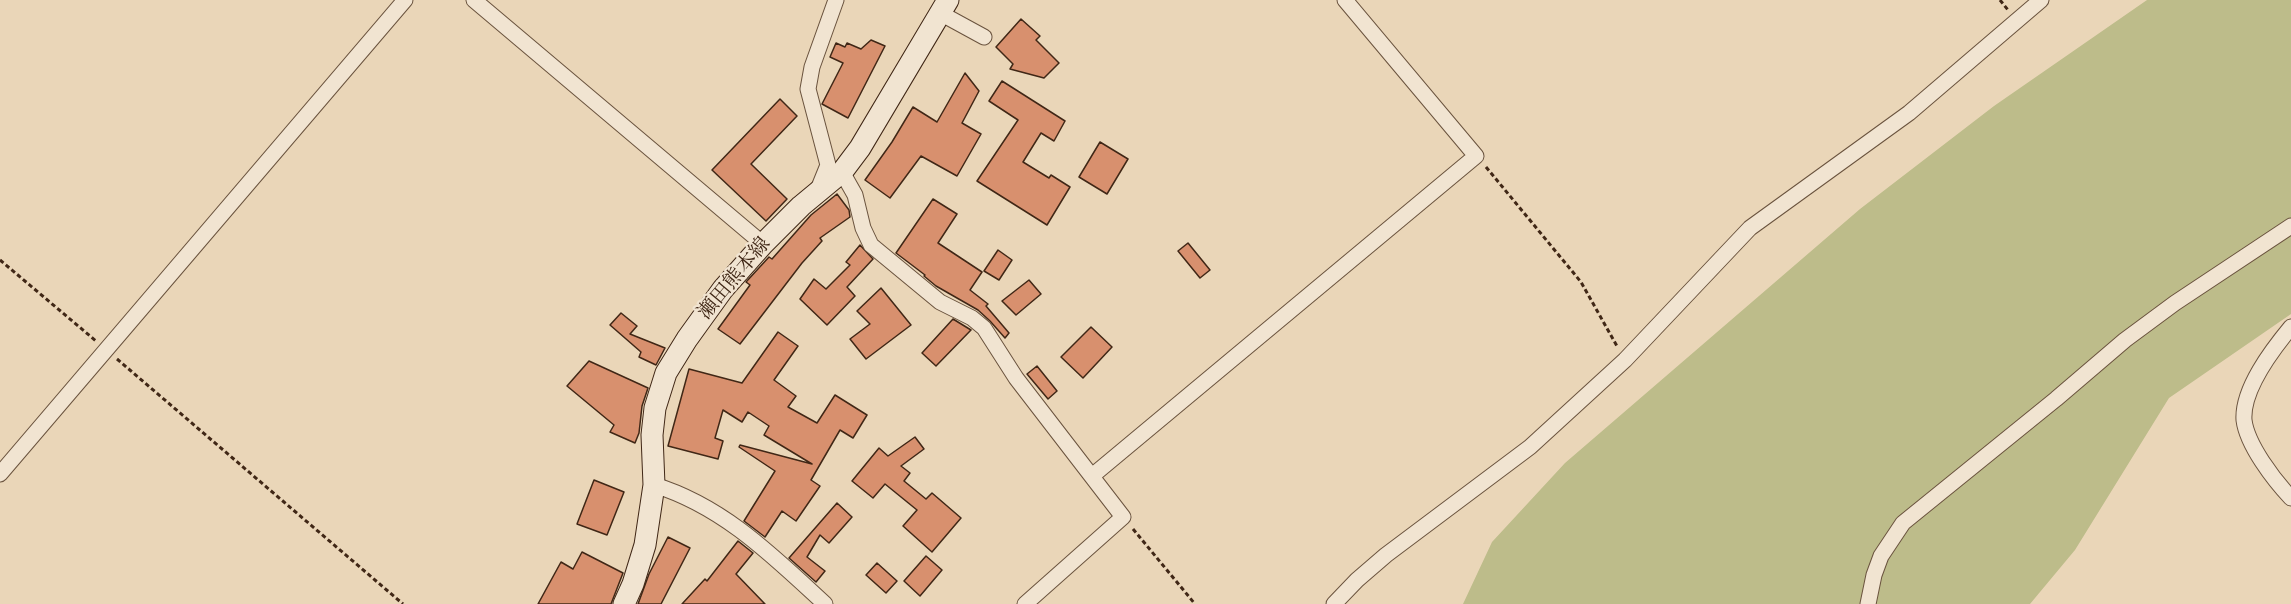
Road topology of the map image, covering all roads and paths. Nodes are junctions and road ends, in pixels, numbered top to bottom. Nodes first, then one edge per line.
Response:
1 (405, 0) edge
2 (474, 0) edge
3 (836, 0) edge
4 (1345, 0) edge
5 (2041, 0) edge
6 (944, 6) edge
7 (984, 37) dead end
8 (1476, 156) junction
9 (842, 172) junction
10 (817, 193) junction
11 (2291, 226) edge
12 (763, 244) junction
13 (0, 260) edge
14 (2291, 327) edge
15 (107, 350) junction
16 (1625, 360) junction
17 (0, 474) edge
18 (1092, 476) junction
19 (654, 485) junction
20 (2291, 498) edge
21 (1123, 517) junction
22 (403, 604) edge
23 (624, 604) edge
24 (825, 604) edge
25 (1025, 604) edge
26 (1195, 604) edge
27 (1334, 604) edge
28 (1868, 604) edge

1 - 15 street
2 - 12 street
3 - 10 street
4 - 8 street
5 - 16 street
6 - 7 street
6 - 9 main road, 瀬田熊本線
8 - 16 path
8 - 18 street
9 - 10 main road, 瀬田熊本線
9 - 18 street
10 - 12 main road, 瀬田熊本線
11 - 28 street
12 - 19 main road, 瀬田熊本線
13 - 15 path
14 - 20 street
15 - 17 street
15 - 22 path
16 - 27 street
18 - 21 street
19 - 23 main road, 瀬田熊本線
19 - 24 street
21 - 25 street
21 - 26 path

